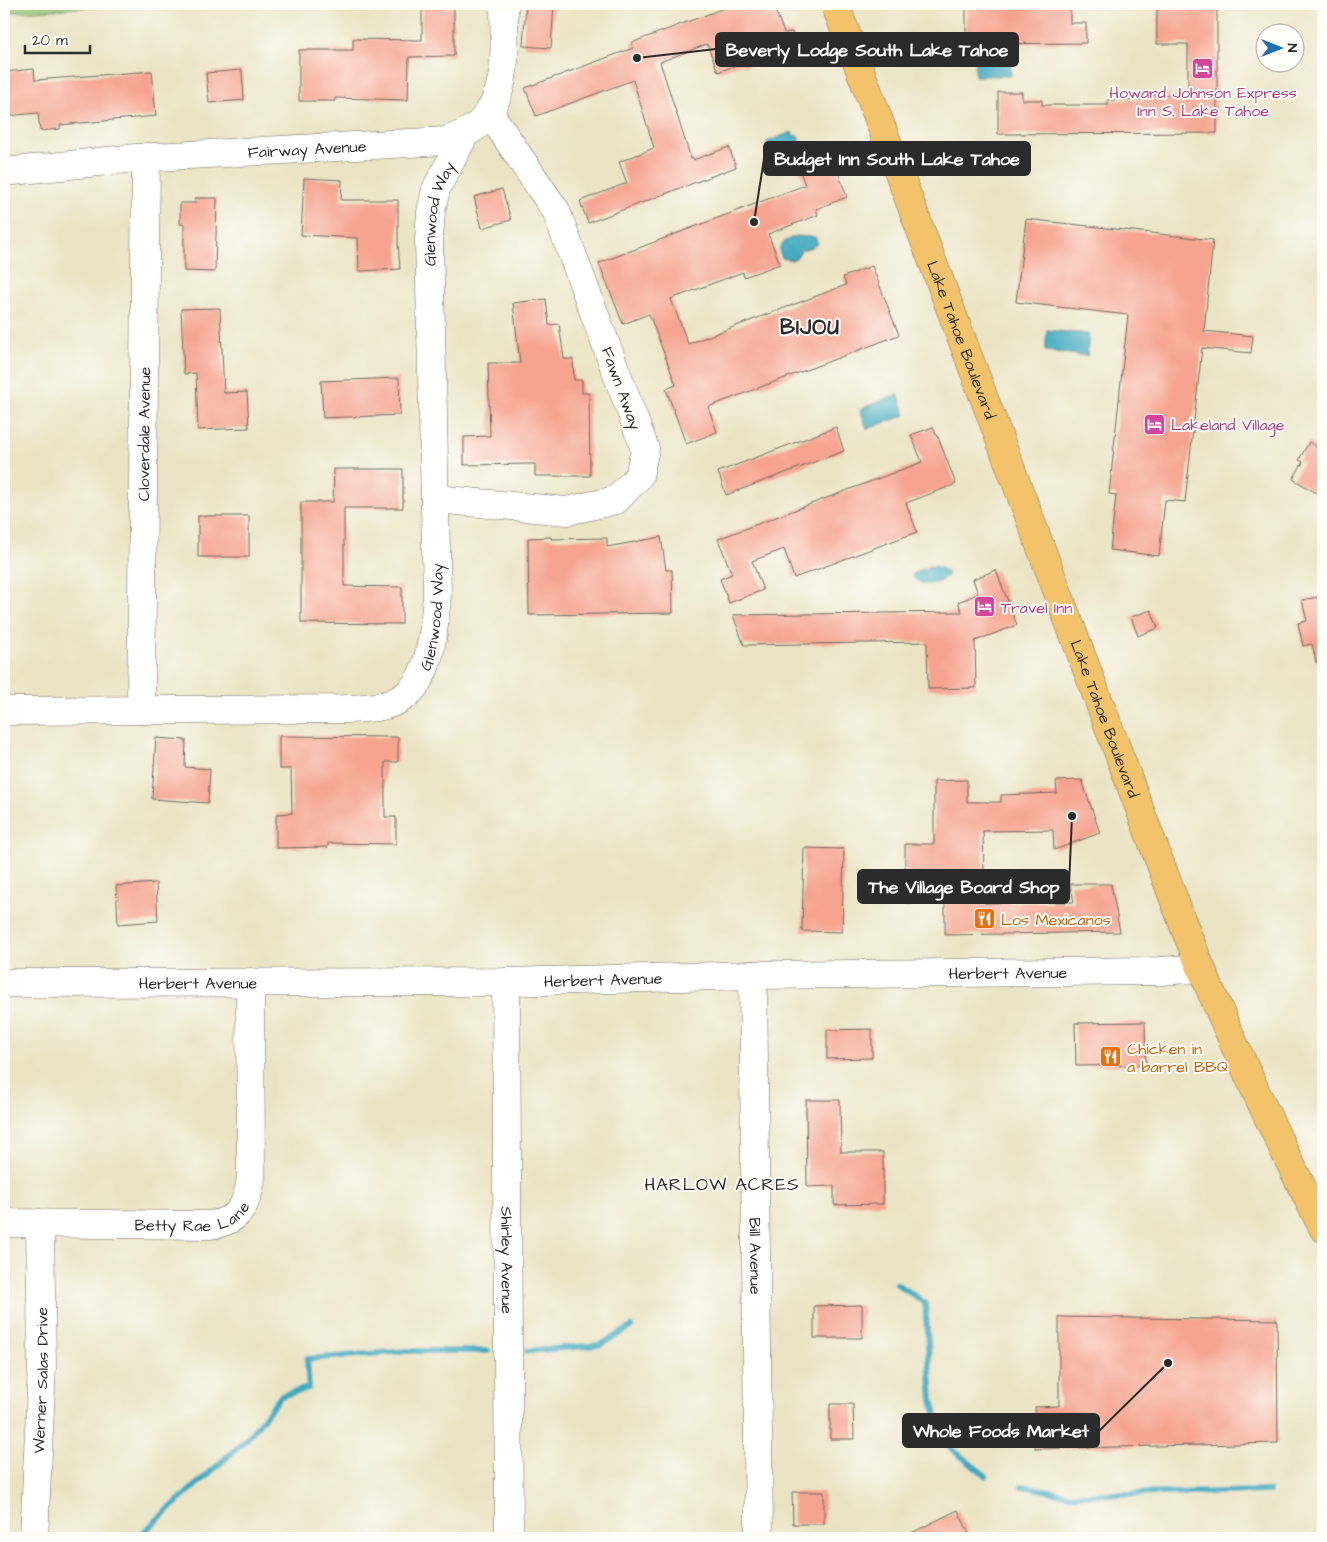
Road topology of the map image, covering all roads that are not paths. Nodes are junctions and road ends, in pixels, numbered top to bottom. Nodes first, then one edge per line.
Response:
1 (504, 4) edge
2 (835, 4) edge
3 (489, 112) junction
4 (465, 134) junction
5 (146, 157) junction
6 (4, 172) edge
7 (435, 499) junction
8 (4, 710) edge
9 (141, 710) junction
10 (1202, 968) junction
11 (753, 975) junction
12 (250, 982) junction
13 (506, 982) junction
14 (4, 983) edge
15 (4, 1223) edge
16 (40, 1223) junction
17 (1323, 1228) edge
18 (34, 1538) edge
19 (509, 1538) edge
20 (760, 1538) edge

1 - 3 street, Fairway Avenue
2 - 10 highway, Lake Tahoe Boulevard
3 - 4 street, Fairway Avenue
3 - 7 street, Fawn Away
4 - 5 street, Fairway Avenue
4 - 7 street, Glenwood Way
5 - 6 street, Fairway Avenue
5 - 9 street, Cloverdale Avenue
7 - 9 street, Glenwood Way
8 - 9 street, Glenwood Way
10 - 11 street, Herbert Avenue
10 - 17 highway, Lake Tahoe Boulevard
11 - 13 street, Herbert Avenue
11 - 20 street, Bill Avenue
12 - 13 street, Herbert Avenue
12 - 14 street, Herbert Avenue
12 - 16 street, Betty Rae Lane
13 - 19 street, Shirley Avenue
15 - 16 street, Betty Rae Lane
16 - 18 street, Werner Salas Drive

